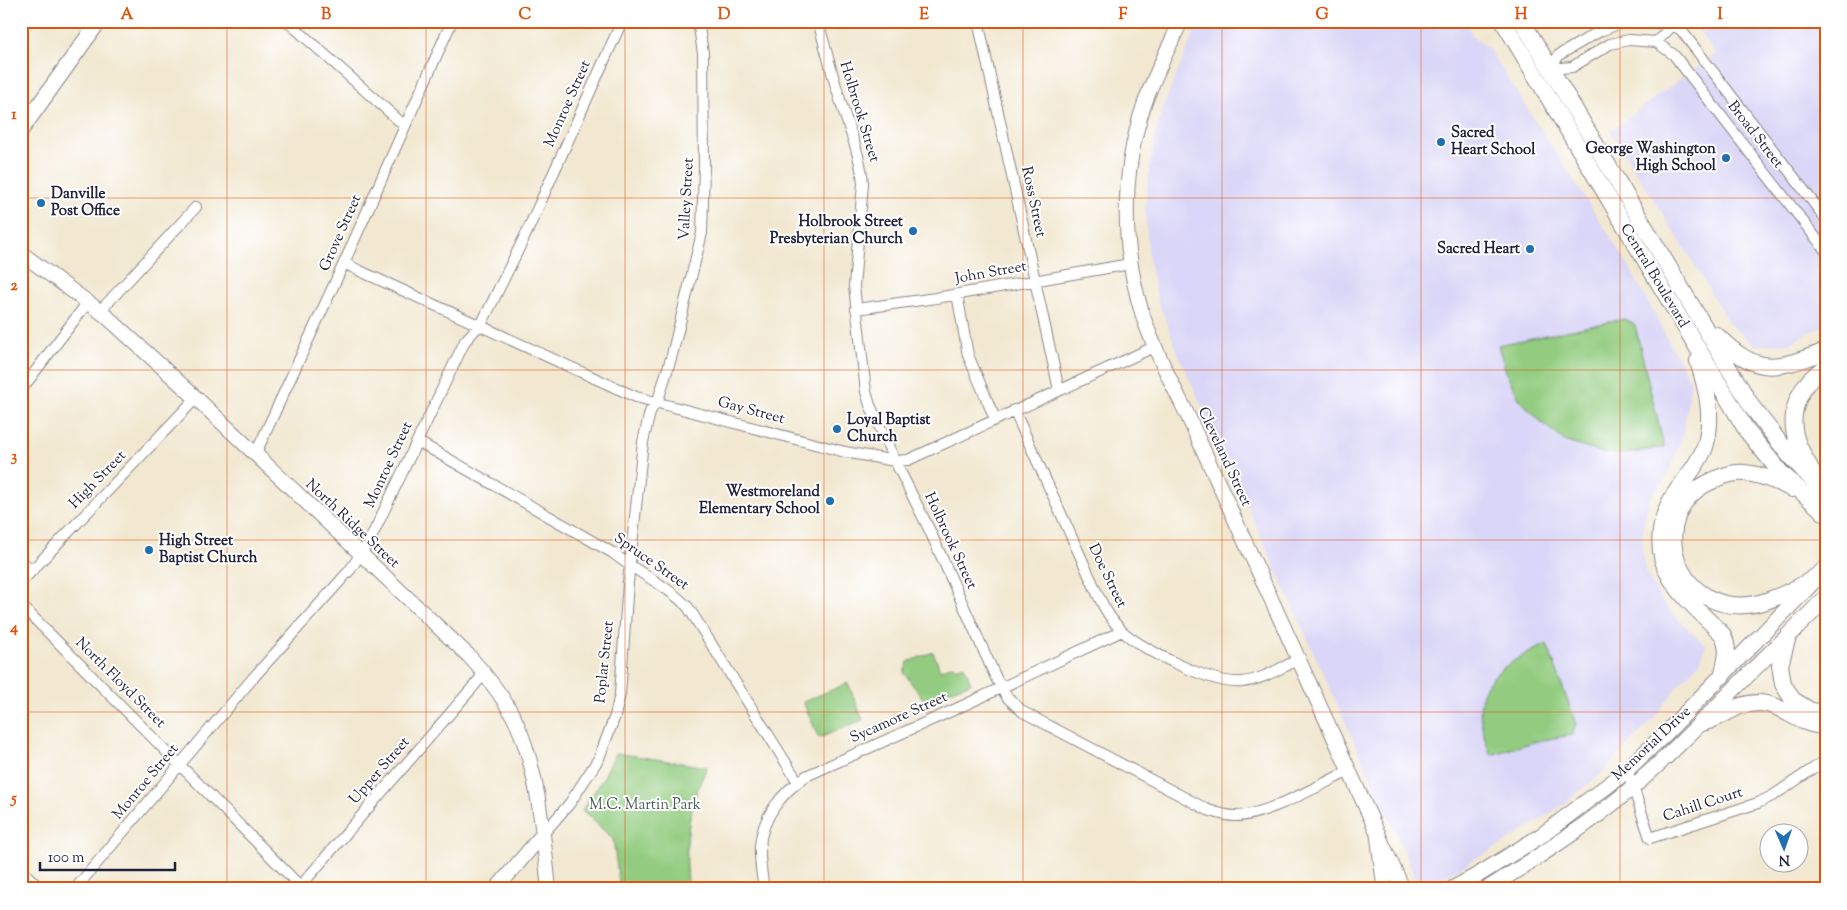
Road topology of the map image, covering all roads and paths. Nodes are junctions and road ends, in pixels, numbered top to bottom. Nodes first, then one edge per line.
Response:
1 (99, 21) edge
2 (287, 21) edge
3 (452, 21) edge
4 (622, 21) edge
5 (698, 21) edge
6 (818, 21) edge
7 (978, 21) edge
8 (1181, 21) edge
9 (1503, 21) edge
10 (1522, 21) edge
11 (1640, 21) edge
12 (1645, 21) edge
13 (1675, 23) edge
14 (1599, 26) edge
15 (1656, 42) junction
16 (1600, 49) junction
17 (1550, 69) junction
18 (405, 126) junction
19 (21, 130) edge
20 (196, 207) dead end
21 (1826, 219) edge
22 (1826, 251) edge
23 (21, 253) edge
24 (344, 262) junction
25 (1130, 264) junction
26 (1034, 280) junction
27 (957, 294) junction
28 (88, 302) junction
29 (856, 309) junction
30 (100, 311) junction
31 (1700, 319) junction
32 (480, 325) junction
33 (1691, 337) junction
34 (1154, 347) junction
35 (1826, 351) edge
36 (1826, 367) edge
37 (21, 390) edge
38 (1059, 390) junction
39 (196, 398) junction
40 (656, 402) junction
41 (1014, 410) junction
42 (995, 418) junction
43 (416, 441) junction
44 (256, 455) junction
45 (895, 461) junction
46 (1823, 491) edge
47 (1805, 496) junction
48 (1826, 514) edge
49 (362, 555) junction
50 (21, 560) edge
51 (629, 566) junction
52 (32, 571) junction
53 (1823, 572) edge
54 (21, 582) edge
55 (1826, 598) edge
56 (21, 605) edge
57 (1122, 631) junction
58 (1788, 636) junction
59 (1298, 660) junction
60 (485, 673) junction
61 (1722, 676) junction
62 (1001, 688) junction
63 (1826, 713) edge
64 (1701, 723) junction
65 (1826, 726) edge
66 (1826, 760) edge
67 (180, 764) junction
68 (1627, 769) junction
69 (1349, 771) junction
70 (798, 782) junction
71 (1633, 787) junction
72 (543, 834) junction
73 (1378, 834) junction
74 (21, 874) edge
75 (300, 888) edge
76 (37, 889) edge
77 (75, 889) edge
78 (496, 889) edge
79 (549, 889) edge
80 (764, 889) edge
81 (1383, 889) edge
82 (1403, 889) edge
83 (1452, 889) edge
84 (1487, 889) edge

1 - 19 main road
2 - 18 street
3 - 18 street, Grove Street
4 - 32 street, Monroe Street
5 - 40 street, Valley Street
6 - 29 street, Holbrook Street
7 - 26 street, Ross Street
8 - 25 street, Cleveland Street
9 - 33 main road, Central Boulevard
10 - 17 main road, Central Boulevard
11 - 14 street
12 - 13 street
13 - 15 street
13 - 21 street, Broad Street
14 - 16 street
14 - 17 street
15 - 16 street
15 - 22 street, Broad Street
16 - 17 street
17 - 31 main road, Central Boulevard
18 - 24 street, Grove Street
20 - 30 street
23 - 28 street, North Ridge Street
24 - 32 street, Gay Street
24 - 44 street, Grove Street
25 - 26 street, John Street
25 - 34 street, Cleveland Street
26 - 27 street, John Street
26 - 38 street, Ross Street
27 - 29 street, John Street
27 - 42 street
28 - 30 street, North Ridge Street
28 - 37 street
29 - 45 street, Holbrook Street
30 - 39 street, North Ridge Street
31 - 35 main road
31 - 46 main road, Central Boulevard
32 - 40 street, Gay Street
32 - 43 street, Monroe Street
33 - 47 main road, Central Boulevard
33 - 61 main road
34 - 38 street, Gay Street
34 - 59 street, Cleveland Street
36 - 46 main road
38 - 41 street, Gay Street
39 - 44 street, North Ridge Street
39 - 52 street, High Street
40 - 45 street, Gay Street
40 - 51 street, Poplar Street
41 - 42 street, Gay Street
41 - 57 street, Doe Street
42 - 45 street, Gay Street
43 - 49 street, Monroe Street
43 - 51 street, Spruce Street
44 - 49 street, North Ridge Street
45 - 62 street, Holbrook Street
47 - 48 main road, Central Boulevard
47 - 53 main road
49 - 60 street, North Ridge Street
49 - 67 street, Monroe Street
50 - 52 street
51 - 70 street, Spruce Street
51 - 72 street, Poplar Street
52 - 54 street, High Street
53 - 61 main road, Memorial Drive
55 - 58 main road, Memorial Drive
56 - 67 street, North Floyd Street
57 - 59 street, Doe Street
57 - 62 street, Sycamore Street
58 - 63 main road
58 - 64 main road, Memorial Drive
59 - 69 street, Cleveland Street
60 - 72 street, North Ridge Street
60 - 75 street, Upper Street
61 - 68 main road, Memorial Drive
62 - 69 street, Holbrook Street
62 - 70 street, Sycamore Street
64 - 65 main road
64 - 71 main road, Memorial Drive
66 - 71 street, Cahill Court
67 - 75 street, North Floyd Street
67 - 77 street, Monroe Street
68 - 71 street, Cahill Court
68 - 83 main road, Memorial Drive
69 - 73 street, Cleveland Street
70 - 80 street, Sycamore Street
71 - 84 main road, Memorial Drive
72 - 78 street, Poplar Street
72 - 79 street, North Ridge Street
73 - 81 main road
73 - 82 street, Cleveland Street
74 - 76 main road

